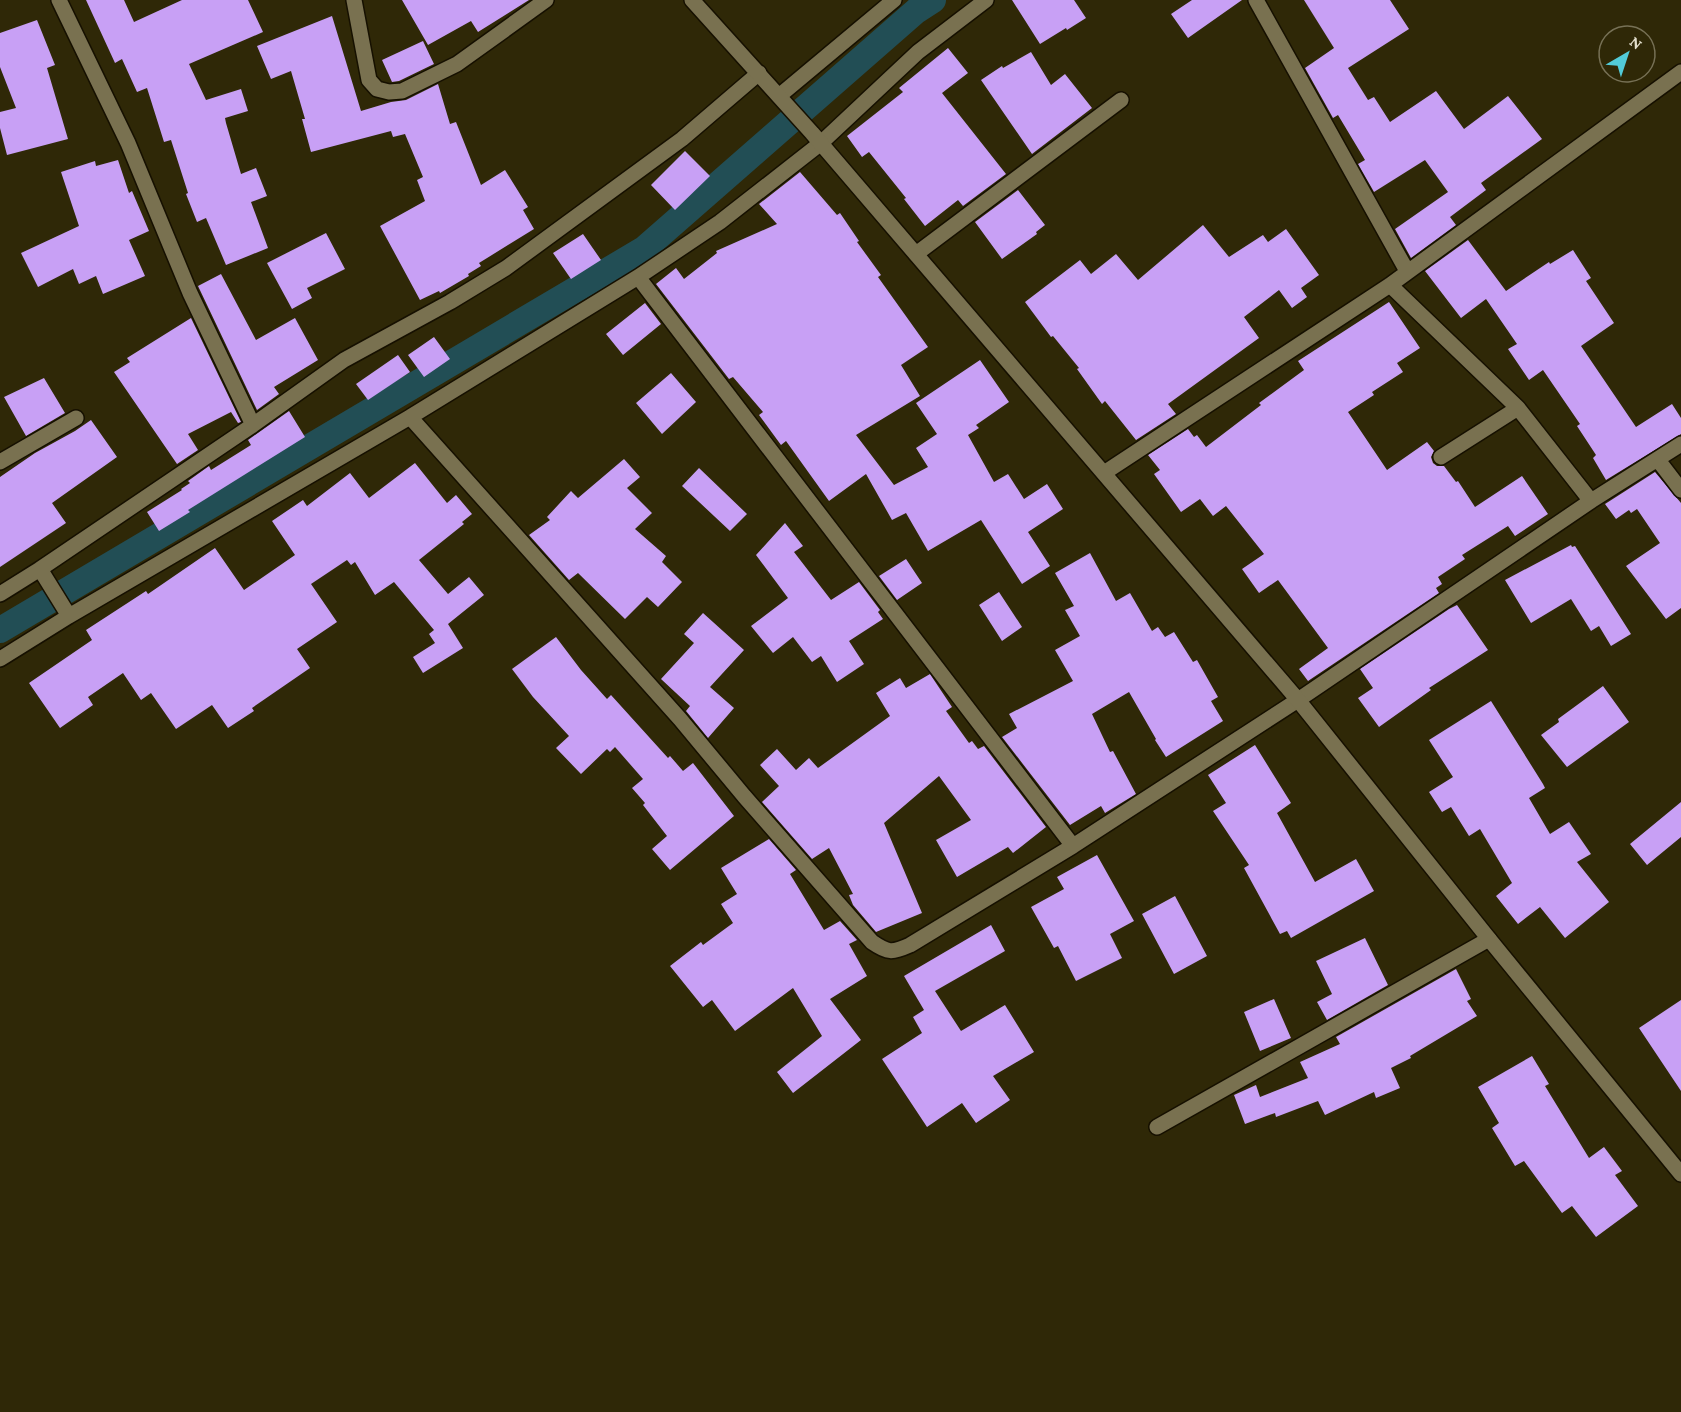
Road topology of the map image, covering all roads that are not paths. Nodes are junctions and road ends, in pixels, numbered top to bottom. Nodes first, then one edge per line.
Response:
1 (59, 0) edge
2 (354, 0) edge
3 (546, 0) edge
4 (692, 0) edge
5 (894, 0) edge
6 (986, 0) edge
7 (1256, 0) edge
8 (1681, 72) edge
9 (759, 73) junction
10 (781, 98) junction
11 (1121, 100) dead end
12 (816, 138) junction
13 (916, 254) junction
14 (1407, 271) junction
15 (638, 277) junction
16 (1390, 285) junction
17 (1518, 408) junction
18 (410, 417) junction
19 (76, 418) dead end
20 (253, 425) junction
21 (1681, 444) edge
22 (1441, 457) dead end
23 (1658, 460) junction
24 (0, 462) edge
25 (1104, 473) junction
26 (1681, 490) edge
27 (1591, 501) junction
28 (40, 569) junction
29 (0, 594) edge
30 (65, 610) junction
31 (0, 659) edge
32 (1298, 700) junction
33 (1073, 846) junction
34 (1489, 939) junction
35 (1156, 1127) dead end
36 (1681, 1174) edge

1 - 20 street
2 - 3 street
4 - 9 street
5 - 10 street
6 - 12 street
7 - 14 street
8 - 14 street
9 - 10 street
9 - 20 street
10 - 12 street
11 - 13 street
12 - 13 street
12 - 15 street
13 - 25 street
14 - 16 street
15 - 18 street
15 - 33 street
16 - 17 street
16 - 25 street
17 - 22 street
17 - 27 street
18 - 30 street
18 - 33 street
19 - 24 street
20 - 28 street
21 - 23 street
23 - 26 street
23 - 27 street
25 - 32 street
27 - 32 street
28 - 29 street
28 - 30 street
30 - 31 street
32 - 33 street
32 - 34 street
34 - 35 street
34 - 36 street

